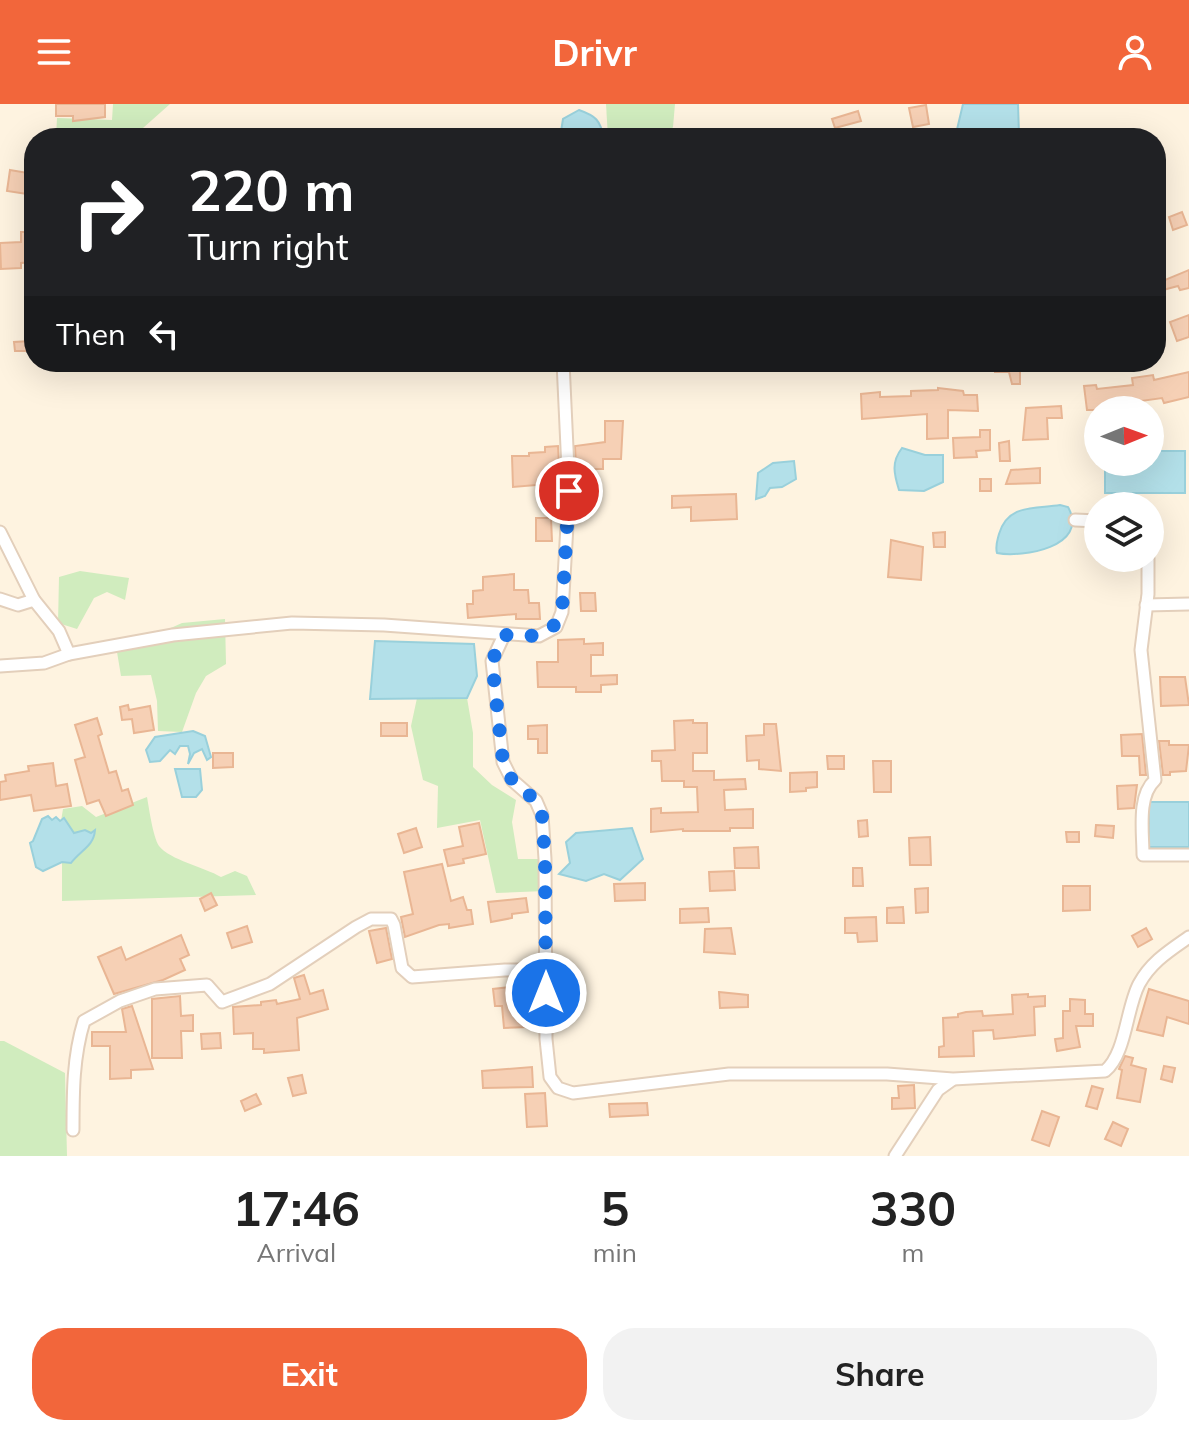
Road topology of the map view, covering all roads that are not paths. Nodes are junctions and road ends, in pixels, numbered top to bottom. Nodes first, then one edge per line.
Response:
1 (563, 372) edge
2 (1075, 520) dead end
3 (1084, 520) edge
4 (0, 532) edge
5 (1147, 572) edge
6 (0, 599) edge
7 (34, 600) junction
8 (1189, 604) edge
9 (1146, 605) junction
10 (504, 635) junction
11 (69, 654) junction
12 (0, 666) edge
13 (1189, 855) edge
14 (1189, 937) edge
15 (546, 970) junction
16 (953, 1079) junction
17 (73, 1130) dead end
18 (895, 1156) edge

1 - 10 street
2 - 3 street
4 - 7 street
5 - 9 street
6 - 7 street
7 - 11 street
8 - 9 street
9 - 13 street
10 - 11 street
10 - 15 street
11 - 12 street
14 - 16 street
15 - 16 street
15 - 17 street
16 - 18 street

